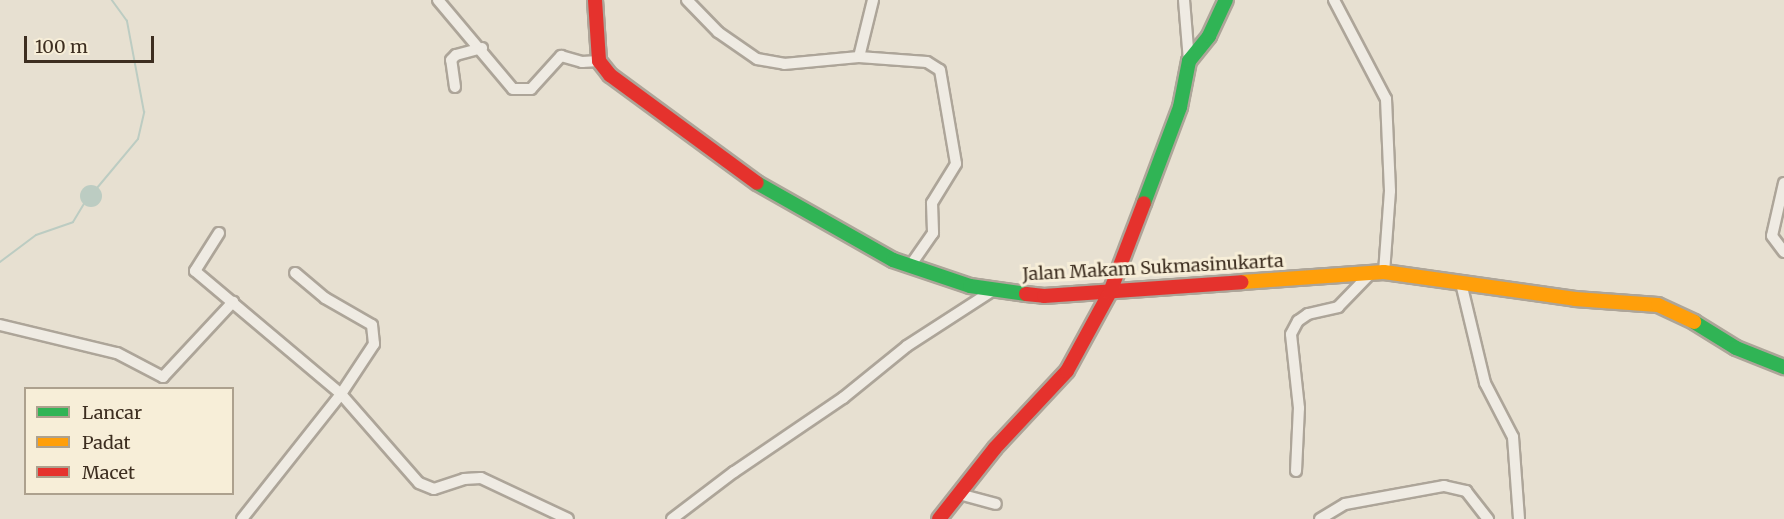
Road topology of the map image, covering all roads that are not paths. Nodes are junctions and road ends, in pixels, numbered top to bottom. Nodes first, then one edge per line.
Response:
1 (438, 0) edge
2 (595, 0) edge
3 (687, 0) edge
4 (873, 0) edge
5 (1184, 0) edge
6 (1226, 0) edge
7 (1334, 0) edge
8 (482, 48) junction
9 (859, 57) junction
10 (599, 61) junction
11 (1189, 61) junction
12 (455, 87) dead end
13 (1784, 183) edge
14 (219, 233) dead end
15 (1784, 252) edge
16 (910, 266) junction
17 (295, 273) dead end
18 (1378, 273) junction
19 (1461, 283) junction
20 (992, 291) junction
21 (1110, 292) junction
22 (233, 302) junction
23 (0, 325) edge
24 (1784, 367) edge
25 (341, 394) junction
26 (1296, 471) dead end
27 (959, 494) junction
28 (996, 504) dead end
29 (242, 519) edge
30 (568, 519) edge
31 (672, 519) edge
32 (939, 519) edge
33 (1320, 519) edge
34 (1488, 519) edge
35 (1520, 519) edge

1 - 8 street
2 - 10 street
3 - 9 street
4 - 9 street
5 - 11 street
6 - 11 street
7 - 18 street
8 - 10 street
8 - 12 street
9 - 16 street
10 - 16 street, Jalan Makam Sukmasinukarta
11 - 21 street
13 - 15 street
14 - 22 street
16 - 20 street, Jalan Makam Sukmasinukarta
17 - 25 street
18 - 19 street, Jalan Makam Sukmasinukarta
18 - 21 street, Jalan Makam Sukmasinukarta
18 - 26 street
19 - 24 street, Jalan Makam Sukmasinukarta
19 - 35 street
20 - 21 street, Jalan Makam Sukmasinukarta
20 - 31 street
21 - 27 street
22 - 23 street
22 - 25 street
25 - 29 street
25 - 30 street
27 - 28 street
27 - 32 street
33 - 34 street

